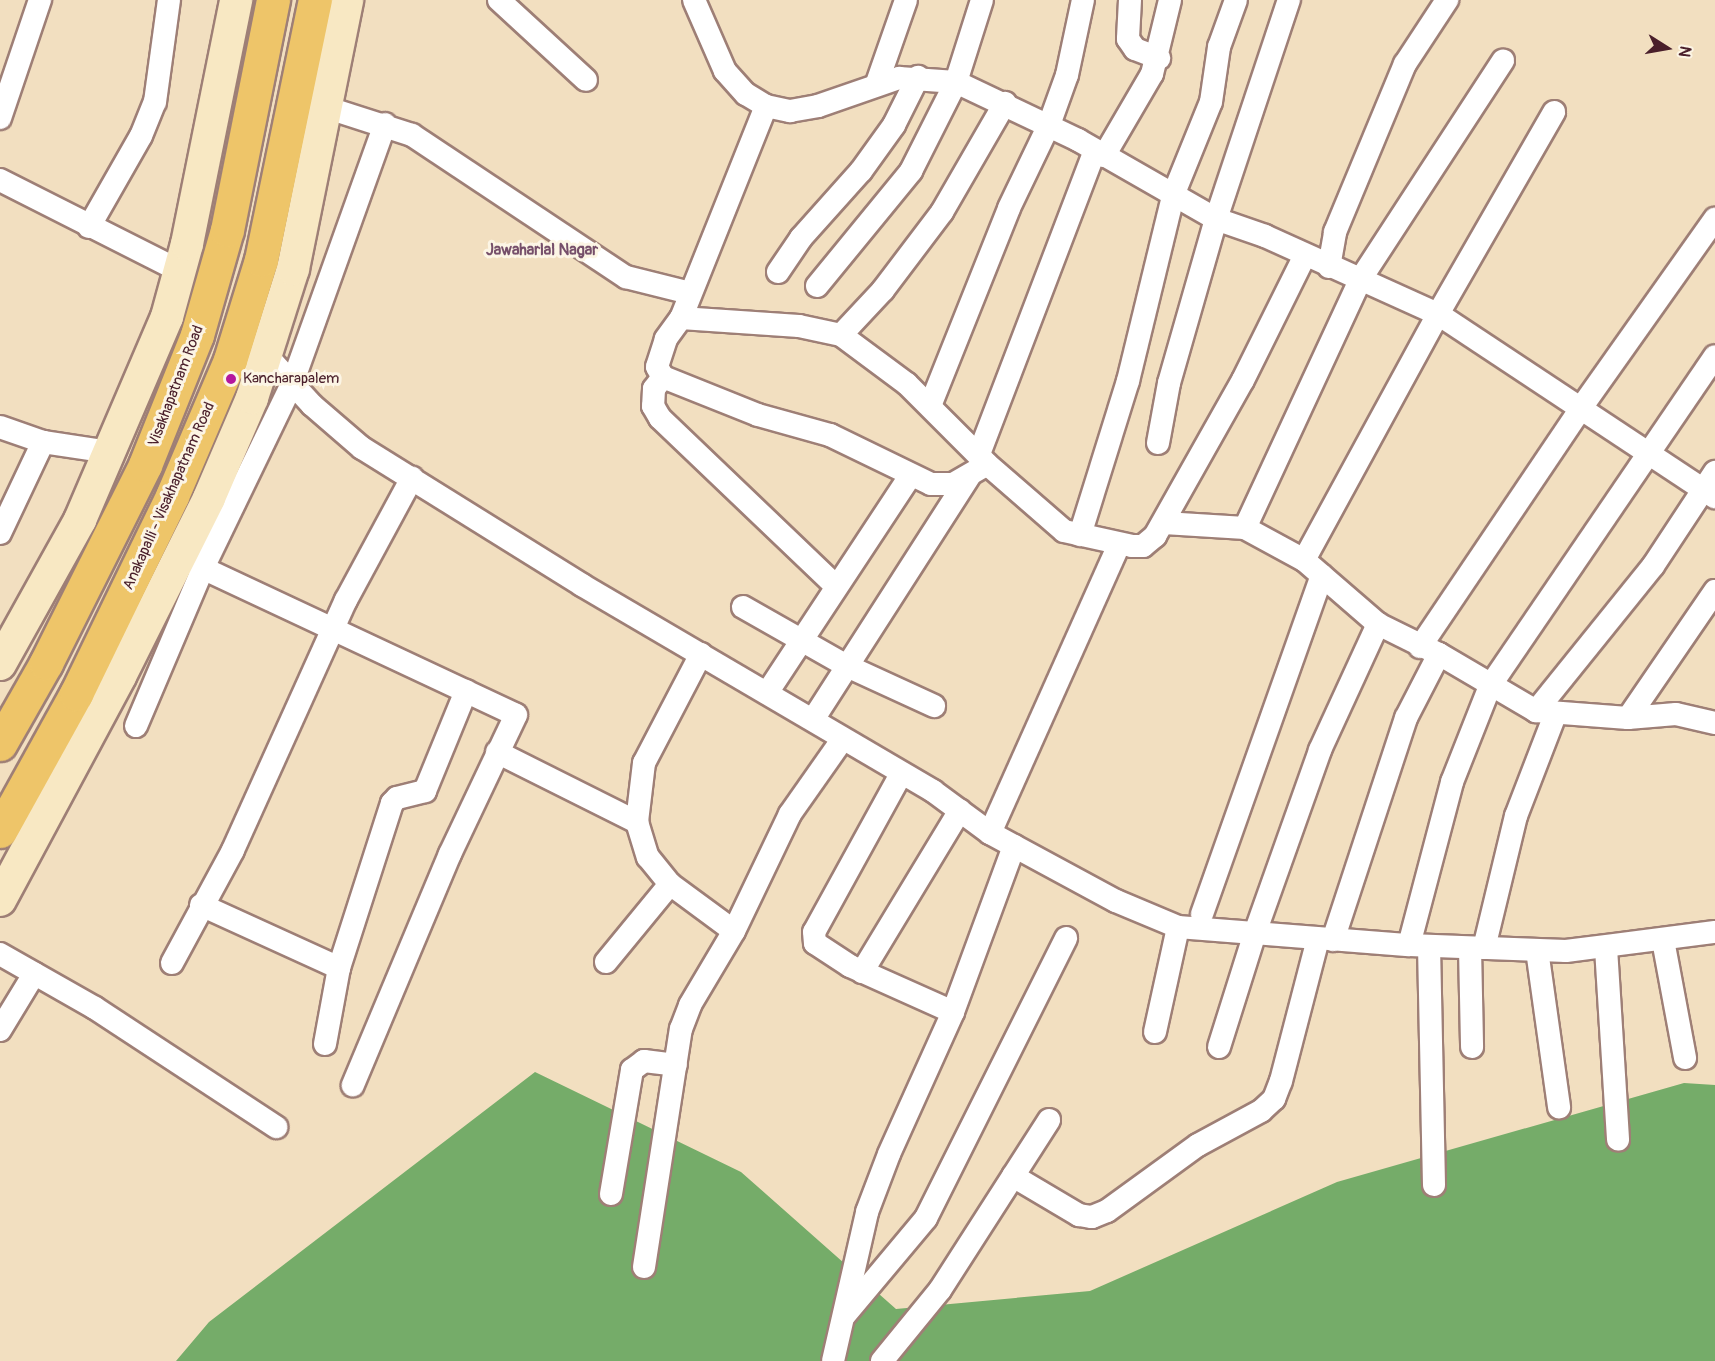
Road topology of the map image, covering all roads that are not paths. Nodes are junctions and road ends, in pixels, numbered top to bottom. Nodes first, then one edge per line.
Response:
1 (40, 0) edge
2 (169, 0) edge
3 (236, 0) edge
4 (273, 0) edge
5 (315, 0) edge
6 (347, 0) edge
7 (499, 0) edge
8 (694, 0) edge
9 (906, 0) edge
10 (982, 0) edge
11 (1083, 0) edge
12 (1130, 0) edge
13 (1170, 0) edge
14 (1236, 0) edge
15 (1289, 0) edge
16 (1447, 0) edge
17 (1159, 58) junction
18 (1503, 61) dead end
19 (918, 77) junction
20 (586, 80) dead end
21 (956, 82) junction
22 (877, 83) junction
23 (1005, 103) junction
24 (766, 106) junction
25 (325, 107) junction
26 (1554, 112) dead end
27 (0, 118) edge
28 (385, 124) junction
29 (1049, 125) junction
30 (1099, 154) junction
31 (0, 180) edge
32 (1174, 193) junction
33 (1216, 219) junction
34 (1715, 219) edge
35 (89, 227) junction
36 (1304, 257) junction
37 (1329, 267) junction
38 (180, 271) junction
39 (778, 272) dead end
40 (1360, 280) junction
41 (817, 286) dead end
42 (690, 293) junction
43 (1438, 314) junction
44 (681, 318) junction
45 (841, 335) junction
46 (1715, 356) edge
47 (268, 357) junction
48 (663, 377) junction
49 (292, 384) junction
50 (930, 406) junction
51 (1581, 408) junction
52 (0, 427) edge
53 (43, 442) junction
54 (1158, 443) dead end
55 (110, 452) junction
56 (1647, 453) junction
57 (978, 465) junction
58 (911, 475) junction
59 (412, 478) junction
60 (1711, 486) edge
61 (1164, 523) junction
62 (1245, 528) junction
63 (0, 533) edge
64 (1080, 535) junction
65 (1119, 543) junction
66 (1304, 560) junction
67 (191, 562) junction
68 (1322, 576) junction
69 (837, 586) junction
70 (1715, 591) edge
71 (743, 608) dead end
72 (1378, 624) junction
73 (334, 628) junction
74 (801, 639) junction
75 (1430, 650) junction
76 (701, 654) junction
77 (0, 664) edge
78 (847, 666) junction
79 (1490, 686) junction
80 (466, 691) junction
81 (767, 693) junction
82 (933, 706) dead end
83 (1545, 713) junction
84 (814, 718) junction
85 (1628, 718) junction
86 (1715, 723) edge
87 (136, 726) dead end
88 (842, 740) junction
89 (0, 744) edge
90 (497, 752) junction
91 (901, 774) junction
92 (960, 810) junction
93 (637, 822) junction
94 (0, 831) edge
95 (990, 833) junction
96 (1014, 846) junction
97 (670, 884) junction
98 (0, 900) edge
99 (201, 905) junction
100 (1202, 914) dead end
101 (1178, 927) junction
102 (734, 930) junction
103 (1715, 932) edge
104 (1255, 933) junction
105 (1066, 938) dead end
106 (1326, 940) junction
107 (1663, 940) junction
108 (1419, 946) junction
109 (1477, 948) junction
110 (1606, 948) junction
111 (1537, 950) junction
112 (0, 954) edge
113 (606, 962) dead end
114 (172, 963) dead end
115 (339, 968) junction
116 (862, 972) junction
117 (34, 974) junction
118 (953, 1012) junction
119 (0, 1030) edge
120 (1155, 1032) dead end
121 (325, 1044) dead end
122 (1219, 1047) dead end
123 (1472, 1047) dead end
124 (1685, 1058) dead end
125 (676, 1065) junction
126 (353, 1085) dead end
127 (1559, 1107) dead end
128 (1049, 1120) dead end
129 (276, 1127) dead end
130 (1618, 1140) dead end
131 (1013, 1176) junction
132 (1434, 1185) dead end
133 (611, 1194) dead end
134 (644, 1267) dead end
135 (844, 1316) junction
136 (833, 1361) edge
137 (882, 1361) edge

1 - 27 street
2 - 35 street
3 - 38 street
4 - 89 main road, Visakhapatnam Road
5 - 94 main road, Anakapalli - Visakhapatnam Road
6 - 25 street
7 - 20 street
8 - 24 street
9 - 22 street
10 - 21 street
11 - 29 street
12 - 17 street
13 - 17 street
14 - 32 street
15 - 33 street
16 - 37 street
17 - 30 street
18 - 40 street
19 - 21 street
19 - 22 street
19 - 39 street
21 - 23 street
21 - 41 street
22 - 24 street
23 - 29 street
23 - 45 street
24 - 42 street
25 - 28 street
25 - 47 street
26 - 43 street
28 - 42 street
28 - 49 street
29 - 30 street
29 - 50 street
30 - 32 street
30 - 57 street
31 - 35 street
32 - 33 street
32 - 64 street
33 - 36 street
33 - 54 street
34 - 51 street
35 - 38 street
36 - 37 street
36 - 61 street
37 - 40 street
38 - 55 street
40 - 43 street
40 - 62 street
42 - 44 street
43 - 51 street
43 - 66 street
44 - 45 street
44 - 48 street
45 - 50 street
46 - 56 street
47 - 49 street
47 - 67 street
48 - 58 street
48 - 69 street
49 - 59 street
49 - 67 street
50 - 57 street
51 - 56 street
51 - 75 street
52 - 53 street
53 - 55 street
53 - 63 street
55 - 77 street
56 - 60 street
56 - 79 street
57 - 58 street
57 - 64 street
57 - 78 street
58 - 69 street
59 - 73 street
59 - 76 street
60 - 83 street
61 - 62 street
61 - 65 street
62 - 66 street
64 - 65 street
65 - 95 street
66 - 68 street
67 - 73 street
67 - 87 street
67 - 98 street
68 - 72 street
68 - 100 street
69 - 74 street
70 - 85 street
71 - 74 street
72 - 75 street
72 - 104 street
73 - 80 street
73 - 99 street
74 - 78 street
74 - 81 street
75 - 79 street
75 - 106 street
76 - 81 street
76 - 93 street
78 - 82 street
78 - 84 street
79 - 83 street
79 - 108 street
80 - 90 street
80 - 115 street
81 - 84 street
83 - 85 street
83 - 109 street
84 - 88 street
85 - 86 street
88 - 91 street
88 - 102 street
90 - 93 street
90 - 126 street
91 - 92 street
91 - 116 street
92 - 95 street
92 - 116 street
93 - 97 street
95 - 96 street
96 - 101 street
96 - 118 street
97 - 102 street
97 - 113 street
99 - 114 street
99 - 115 street
101 - 104 street
101 - 120 street
102 - 125 street
103 - 107 street
104 - 106 street
104 - 122 street
105 - 135 street
106 - 108 street
106 - 131 street
107 - 110 street
107 - 124 street
108 - 109 street
108 - 132 street
109 - 111 street
109 - 123 street
110 - 111 street
110 - 130 street
111 - 127 street
112 - 117 street
115 - 121 street
116 - 118 street
117 - 119 street
117 - 129 street
118 - 135 street
125 - 133 street
125 - 134 street
128 - 131 street
131 - 137 street
135 - 136 street

